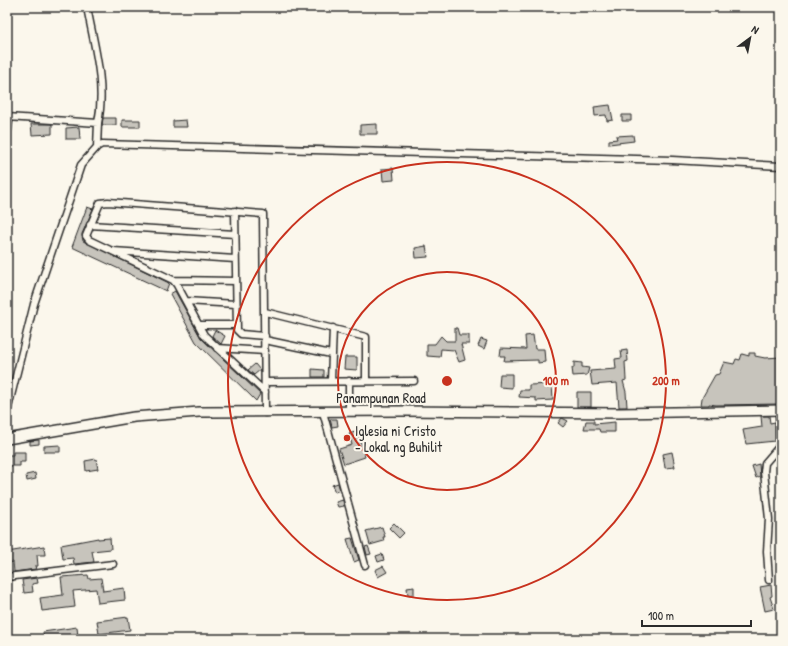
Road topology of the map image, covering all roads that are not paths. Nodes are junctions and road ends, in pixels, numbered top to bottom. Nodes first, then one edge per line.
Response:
1 (87, 7) edge
2 (7, 117) edge
3 (98, 123) junction
4 (97, 147) junction
5 (781, 166) edge
6 (235, 211) junction
7 (90, 226) junction
8 (235, 234) junction
9 (110, 251) junction
10 (235, 259) junction
11 (173, 280) junction
12 (236, 281) junction
13 (186, 301) junction
14 (236, 304) junction
15 (265, 312) junction
16 (199, 325) junction
17 (237, 325) junction
18 (333, 328) junction
19 (266, 338) junction
20 (217, 348) junction
21 (265, 351) junction
22 (331, 354) junction
23 (331, 381) junction
24 (349, 381) junction
25 (366, 381) junction
26 (414, 381) dead end
27 (266, 382) junction
28 (265, 392) junction
29 (780, 410) edge
30 (7, 412) edge
31 (323, 412) junction
32 (349, 412) junction
33 (265, 413) junction
34 (7, 439) edge
35 (113, 564) dead end
36 (365, 565) dead end
37 (7, 577) edge
38 (769, 580) dead end

1 - 3 street
2 - 3 street
3 - 4 street
4 - 5 street
4 - 30 street
6 - 7 street
6 - 8 street
6 - 15 street
7 - 8 street
7 - 9 street
8 - 10 street
9 - 10 street
9 - 11 street
10 - 12 street
11 - 12 street
11 - 13 street
12 - 14 street
13 - 14 street
13 - 16 street
14 - 17 street
15 - 18 street
15 - 19 street
16 - 17 street
16 - 20 street
17 - 19 street
18 - 22 street
18 - 25 street
19 - 21 street
19 - 22 street
20 - 21 street
20 - 28 street
21 - 27 street
22 - 23 street
23 - 24 street
23 - 27 street
24 - 25 street
24 - 32 street
25 - 26 street
27 - 28 street
28 - 33 street
29 - 32 street, Panampunan Road
29 - 38 street
31 - 32 street, Panampunan Road
31 - 33 street, Panampunan Road
31 - 36 street
33 - 34 street, Panampunan Road
35 - 37 street

